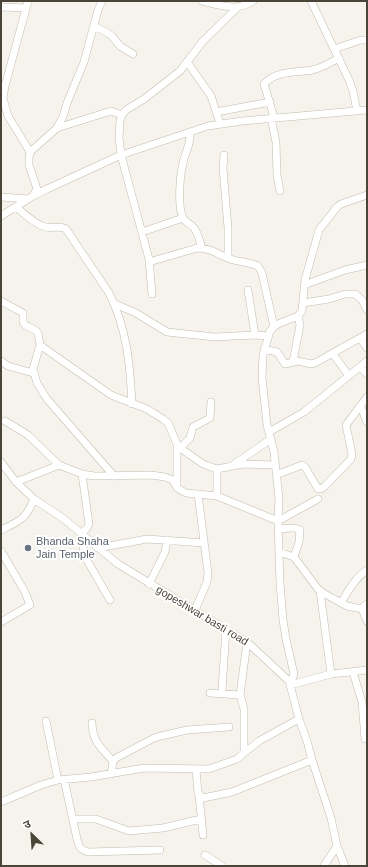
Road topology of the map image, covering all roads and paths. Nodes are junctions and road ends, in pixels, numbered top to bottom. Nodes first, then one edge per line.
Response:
1 (102, 1) edge
2 (202, 1) edge
3 (253, 1) edge
4 (311, 1) edge
5 (27, 5) edge
6 (1, 7) edge
7 (237, 8) junction
8 (94, 26) junction
9 (367, 40) edge
10 (334, 49) junction
11 (133, 54) dead end
12 (339, 58) junction
13 (187, 62) junction
14 (3, 85) edge
15 (270, 102) junction
16 (367, 110) edge
17 (357, 111) junction
18 (216, 112) junction
19 (122, 115) junction
20 (272, 119) junction
21 (220, 124) junction
22 (57, 128) junction
23 (190, 132) junction
24 (30, 152) junction
25 (121, 155) junction
26 (224, 155) dead end
27 (280, 191) dead end
28 (367, 195) edge
29 (1, 197) edge
30 (31, 197) junction
31 (16, 207) junction
32 (1, 216) edge
33 (183, 218) junction
34 (142, 232) junction
35 (202, 248) junction
36 (228, 258) junction
37 (149, 262) junction
38 (367, 265) edge
39 (304, 285) junction
40 (248, 290) dead end
41 (152, 294) dead end
42 (1, 301) edge
43 (303, 303) junction
44 (115, 304) junction
45 (367, 310) edge
46 (298, 316) junction
47 (274, 327) junction
48 (367, 334) edge
49 (255, 335) junction
50 (268, 336) junction
51 (360, 338) junction
52 (40, 345) junction
53 (367, 348) edge
54 (264, 349) junction
55 (333, 354) junction
56 (1, 361) edge
57 (367, 361) edge
58 (293, 362) junction
59 (360, 367) junction
60 (33, 373) junction
61 (367, 374) edge
62 (349, 376) junction
63 (367, 397) edge
64 (211, 402) dead end
65 (132, 404) junction
66 (360, 406) junction
67 (5, 421) dead end
68 (367, 422) edge
69 (269, 432) junction
70 (271, 440) junction
71 (179, 446) junction
72 (59, 465) junction
73 (275, 465) junction
74 (2, 466) edge
75 (229, 467) junction
76 (217, 469) junction
77 (82, 474) junction
78 (276, 475) junction
79 (114, 476) junction
80 (16, 482) junction
81 (177, 488) junction
82 (198, 494) junction
83 (217, 496) junction
84 (34, 499) junction
85 (318, 499) dead end
86 (278, 525) junction
87 (1, 530) edge
88 (81, 534) junction
89 (88, 539) junction
90 (167, 540) junction
91 (204, 542) junction
92 (98, 548) junction
93 (1, 551) edge
94 (279, 552) junction
95 (294, 557) junction
96 (367, 570) edge
97 (150, 584) junction
98 (320, 591) junction
99 (110, 600) dead end
100 (341, 603) junction
101 (365, 606) edge
102 (195, 610) junction
103 (367, 621) edge
104 (1, 622) edge
105 (226, 629) junction
106 (247, 642) junction
107 (367, 670) edge
108 (353, 672) junction
109 (330, 674) junction
110 (290, 683) junction
111 (222, 690) dead end
112 (210, 693) dead end
113 (240, 695) junction
114 (299, 719) junction
115 (46, 721) dead end
116 (92, 724) dead end
117 (229, 727) dead end
118 (365, 738) dead end
119 (244, 753) junction
120 (312, 760) junction
121 (113, 762) junction
122 (196, 770) junction
123 (111, 774) junction
124 (61, 779) junction
125 (199, 795) junction
126 (1, 802) edge
127 (72, 819) junction
128 (201, 819) junction
129 (203, 835) dead end
130 (337, 846) junction
131 (160, 850) dead end
132 (205, 855) dead end
133 (222, 866) edge
134 (324, 866) edge
135 (345, 866) edge

1 - 8 street
2 - 7 street
3 - 7 street
4 - 10 street
5 - 6 street
5 - 14 street
7 - 13 street
8 - 11 street
8 - 22 street
9 - 10 street
10 - 12 street
12 - 15 street
12 - 17 street
13 - 18 street
13 - 19 street
14 - 24 street
15 - 18 street
15 - 20 street
16 - 17 street
17 - 20 street
18 - 21 street
19 - 22 street
19 - 25 street
20 - 21 street
20 - 27 street
21 - 23 street
22 - 24 street
23 - 25 street
23 - 33 street
24 - 30 street
25 - 30 street
25 - 34 street
26 - 36 street
28 - 39 street
29 - 30 street
30 - 31 street
31 - 32 street
31 - 44 street
33 - 34 street
33 - 35 street
34 - 37 street
35 - 36 street
35 - 37 street
36 - 47 street
37 - 41 street
38 - 39 street
39 - 43 street
40 - 49 street
42 - 52 street
43 - 45 street
43 - 46 street
44 - 49 street
44 - 65 street
46 - 47 street
46 - 58 street
47 - 50 street
48 - 51 street
49 - 50 street
50 - 54 street
51 - 53 street
51 - 55 street
52 - 60 street
52 - 65 street
54 - 58 street
54 - 69 street
55 - 58 street
55 - 62 street
56 - 60 street
57 - 59 street
59 - 61 street
59 - 62 street
60 - 79 street
62 - 69 street
63 - 66 street
64 - 71 street
65 - 71 street
66 - 68 street
66 - 78 street
67 - 72 street
69 - 70 street
70 - 73 street
70 - 75 street
71 - 76 street
71 - 81 street
72 - 77 street
72 - 80 street
73 - 75 street
73 - 78 street
74 - 80 street, gopeshwar basti road
75 - 76 street
76 - 83 street
77 - 79 street
77 - 88 street
78 - 86 street
79 - 81 street
80 - 84 street, gopeshwar basti road
81 - 82 street
82 - 83 street
82 - 91 street
83 - 86 street
84 - 87 street
84 - 88 street, gopeshwar basti road
85 - 86 street
86 - 94 street
86 - 95 street
88 - 89 street, gopeshwar basti road
89 - 92 street, gopeshwar basti road
89 - 99 street
90 - 91 street
90 - 92 street
90 - 97 street
91 - 102 street
92 - 97 street, gopeshwar basti road
93 - 104 street
94 - 95 street
94 - 110 street
95 - 98 street
96 - 100 street
97 - 102 street, gopeshwar basti road
98 - 100 street
98 - 109 street
100 - 101 street
101 - 103 street
102 - 105 street, gopeshwar basti road
105 - 106 street, gopeshwar basti road
105 - 111 street
106 - 110 street, gopeshwar basti road
106 - 113 street
107 - 108 street
108 - 109 street
108 - 118 street
109 - 110 street
110 - 114 street
112 - 113 street
113 - 119 street
114 - 119 street
114 - 120 street
115 - 124 street
116 - 121 street
117 - 121 street
119 - 122 street
120 - 125 street
120 - 130 street
121 - 123 street
122 - 123 street
122 - 125 street
123 - 124 street
124 - 126 street
124 - 127 street
125 - 128 street
127 - 128 street
127 - 131 street
128 - 129 street
130 - 134 street
130 - 135 street
132 - 133 street

